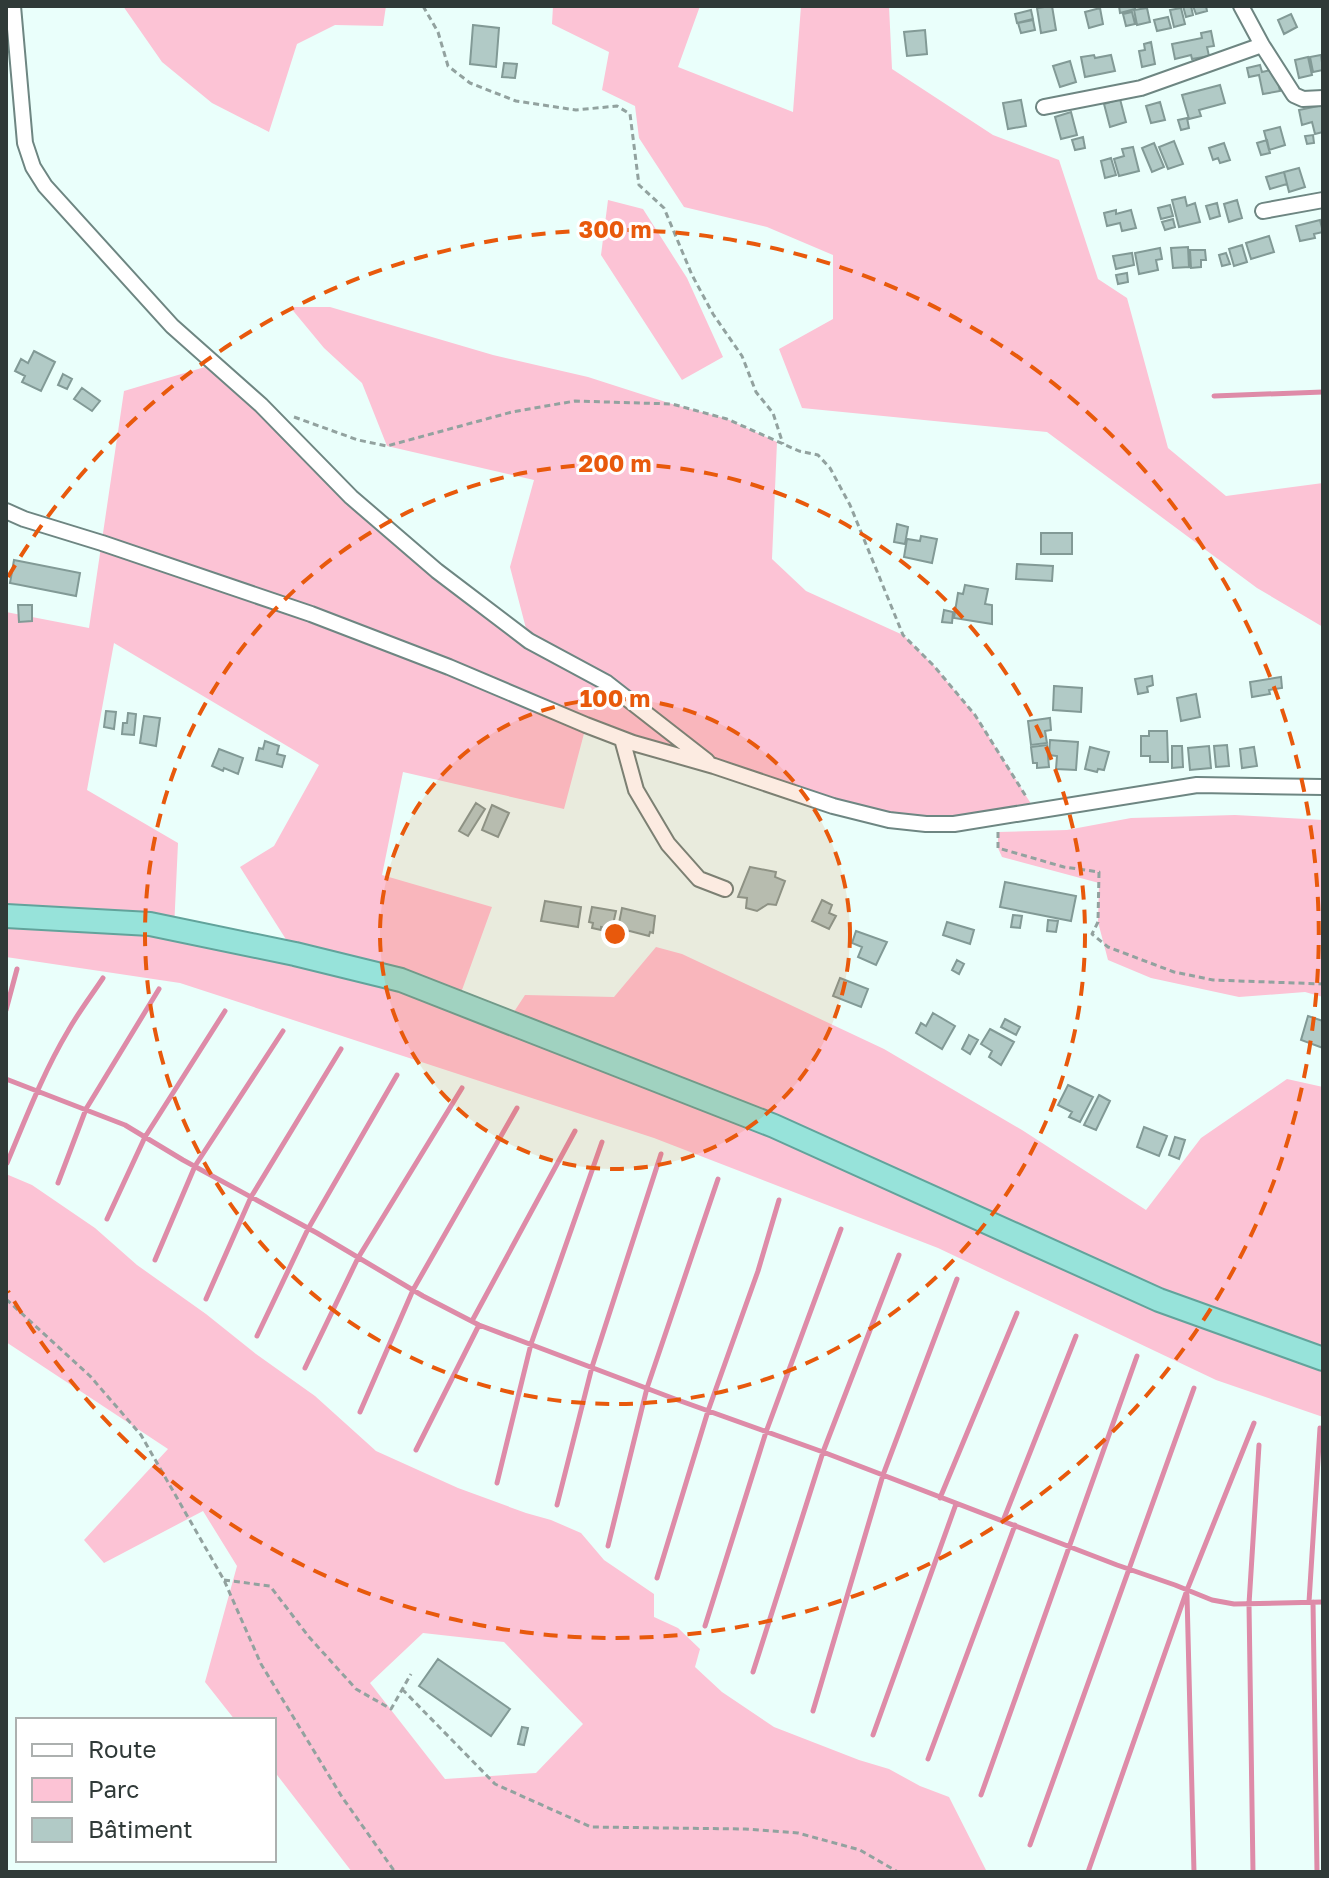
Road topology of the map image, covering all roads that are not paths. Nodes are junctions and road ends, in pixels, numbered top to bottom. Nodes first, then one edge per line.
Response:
1 (13, 6) edge
2 (1241, 6) edge
3 (1262, 45) junction
4 (1323, 98) edge
5 (1044, 107) dead end
6 (1323, 200) edge
7 (1263, 211) dead end
8 (6, 511) edge
9 (622, 739) junction
10 (714, 766) junction
11 (1323, 787) edge
12 (725, 889) dead end
13 (6, 916) edge
14 (1323, 1359) edge

1 - 10 street
2 - 3 street
3 - 4 street
3 - 5 street
6 - 7 street
8 - 9 street
9 - 10 street
9 - 12 street
10 - 11 street
13 - 14 highway

